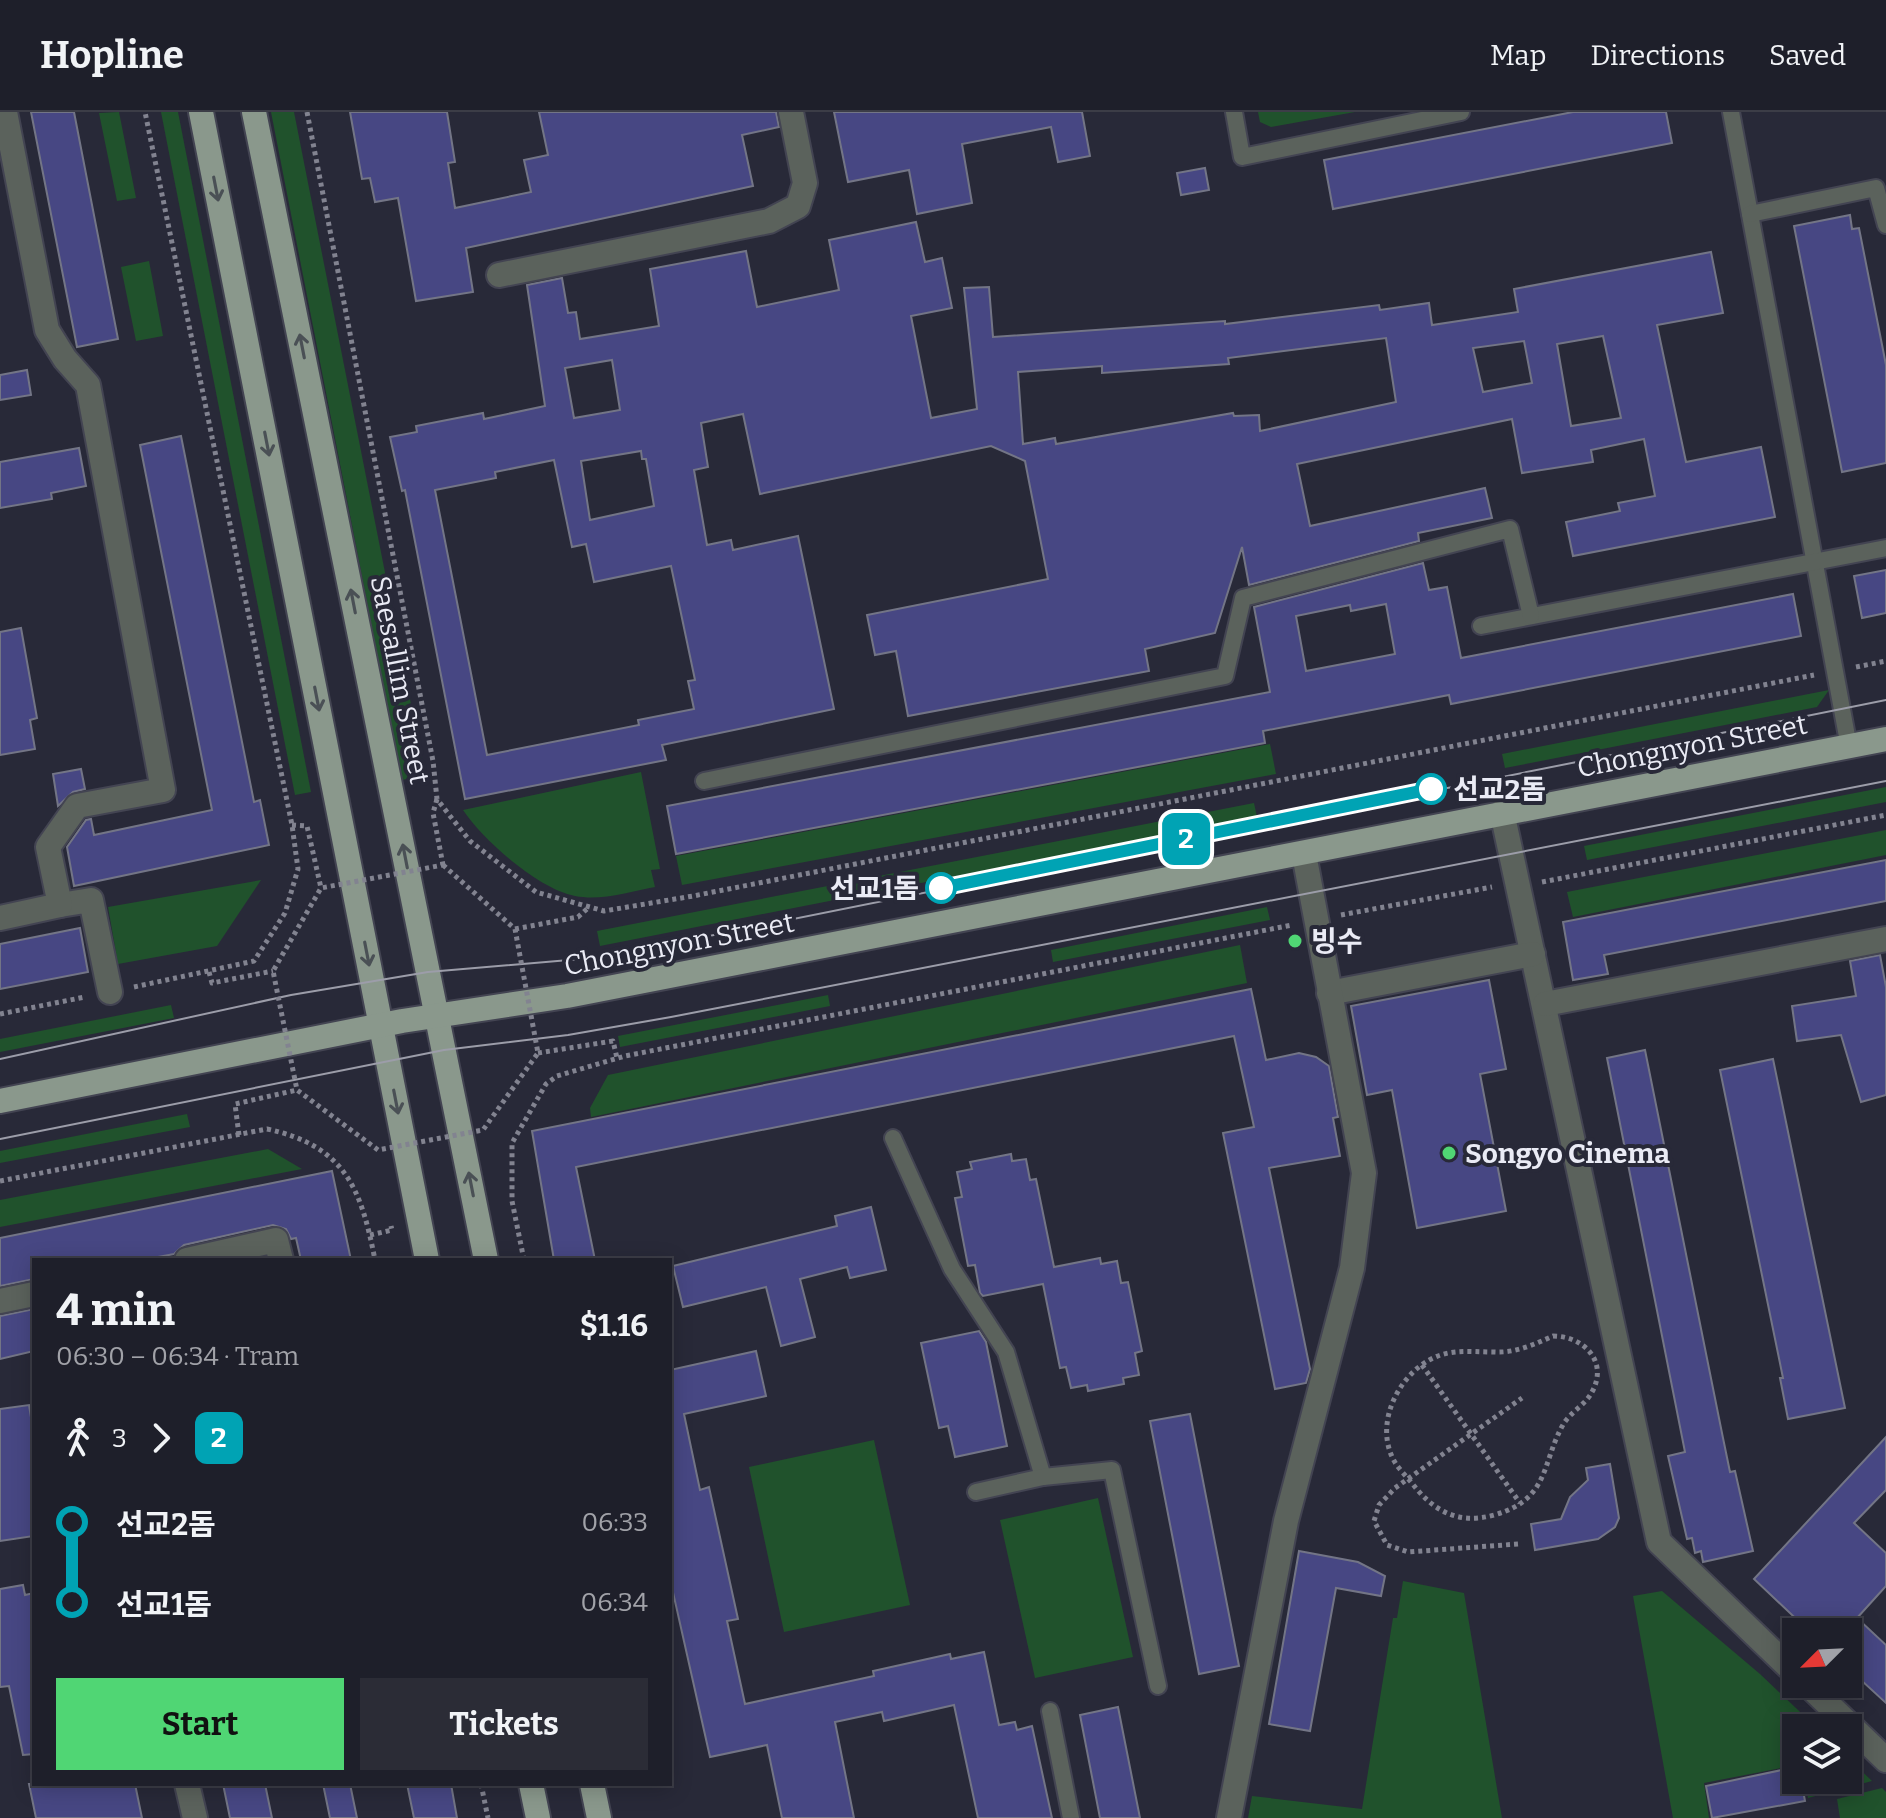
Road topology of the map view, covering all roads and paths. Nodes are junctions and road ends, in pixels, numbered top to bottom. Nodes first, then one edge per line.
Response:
1 (5, 112) edge
2 (145, 112) edge
3 (201, 112) edge
4 (254, 112) edge
5 (307, 112) edge
6 (791, 112) edge
7 (1234, 112) edge
8 (1461, 112) edge
9 (1731, 112) edge
10 (1750, 214) junction
11 (1886, 225) edge
12 (499, 275) dead end
13 (1886, 548) edge
14 (1817, 562) junction
15 (1531, 616) junction
16 (1481, 626) dead end
17 (1886, 661) edge
18 (1836, 671) junction
19 (1886, 739) edge
20 (1849, 747) junction
21 (704, 781) dead end
22 (437, 799) junction
23 (1502, 812) junction
24 (1886, 815) edge
25 (292, 825) junction
26 (1304, 854) junction
27 (443, 865) junction
28 (1519, 887) junction
29 (321, 888) junction
30 (60, 905) junction
31 (588, 908) junction
32 (0, 918) edge
33 (1315, 920) junction
34 (515, 929) junction
35 (1886, 939) edge
36 (1533, 954) junction
37 (254, 961) dead end
38 (273, 971) junction
39 (209, 972) dead end
40 (110, 992) dead end
41 (1329, 993) junction
42 (1545, 1004) junction
43 (436, 1015) junction
44 (380, 1026) junction
45 (538, 1053) junction
46 (617, 1058) junction
47 (297, 1090) junction
48 (0, 1101) edge
49 (239, 1135) junction
50 (893, 1138) dead end
51 (0, 1181) edge
52 (391, 1221) dead end
53 (370, 1235) junction
54 (196, 1258) edge
55 (280, 1258) edge
56 (375, 1258) edge
57 (427, 1258) edge
58 (486, 1258) edge
59 (524, 1258) edge
60 (32, 1294) edge
61 (0, 1301) edge
62 (1422, 1365) junction
63 (1522, 1398) dead end
64 (1471, 1434) junction
65 (1043, 1477) junction
66 (1409, 1479) junction
67 (976, 1492) dead end
68 (1520, 1503) junction
69 (1518, 1544) dead end
70 (1782, 1661) edge
71 (1158, 1686) dead end
72 (1822, 1698) edge
73 (1050, 1711) dead end
74 (1886, 1760) edge
75 (187, 1786) edge
76 (481, 1786) edge
77 (531, 1786) edge
78 (592, 1786) edge
79 (195, 1818) edge
80 (488, 1818) edge
81 (538, 1818) edge
82 (599, 1818) edge
83 (1071, 1818) edge
84 (1229, 1818) edge

1 - 30 street
2 - 25 path
3 -> 44 main road
43 -> 4 main road, Saesallim Street
5 - 22 path
6 - 12 street
7 - 8 lane
9 - 10 lane
10 - 11 lane
10 - 14 lane
13 - 14 lane
14 - 15 lane
14 - 18 lane
15 - 16 lane
15 - 21 lane
17 - 18 path
18 - 20 lane
18 - 31 path
19 - 20 main road, Chongnyon Street
20 - 23 main road, Chongnyon Street
22 - 27 path
22 - 31 path
23 - 26 main road, Chongnyon Street
23 - 28 street
24 - 28 path
25 - 29 path
25 - 37 path
26 - 33 street
26 - 43 main road, Chongnyon Street
27 - 29 path, bridge
27 - 34 path, bridge
28 - 33 path
28 - 36 street
29 - 38 path, bridge
30 - 32 street
30 - 40 street
31 - 34 path
33 - 41 street
33 - 46 path
34 - 45 path, bridge
35 - 42 street
36 - 41 street
36 - 42 street
38 - 39 path
38 - 47 path, bridge
41 - 84 street
42 - 70 street
43 - 44 main road, Chongnyon Street
58 -> 43 main road, Saesallim Street
44 - 48 main road, Chongnyon Street
44 -> 57 main road
45 - 46 path
45 - 47 path, bridge
46 - 59 path
47 - 49 path
49 - 51 path
49 - 53 path
50 - 65 lane
52 - 53 path
53 - 56 path
54 - 55 street
60 - 61 street
62 - 64 path
62 - 66 path
62 - 68 path
63 - 64 path
64 - 66 path
64 - 68 path
65 - 67 lane
65 - 71 lane
66 - 68 path
66 - 69 path
72 - 74 street
73 - 83 lane
75 - 79 street
76 - 80 path
77 - 81 main road
78 - 82 main road

